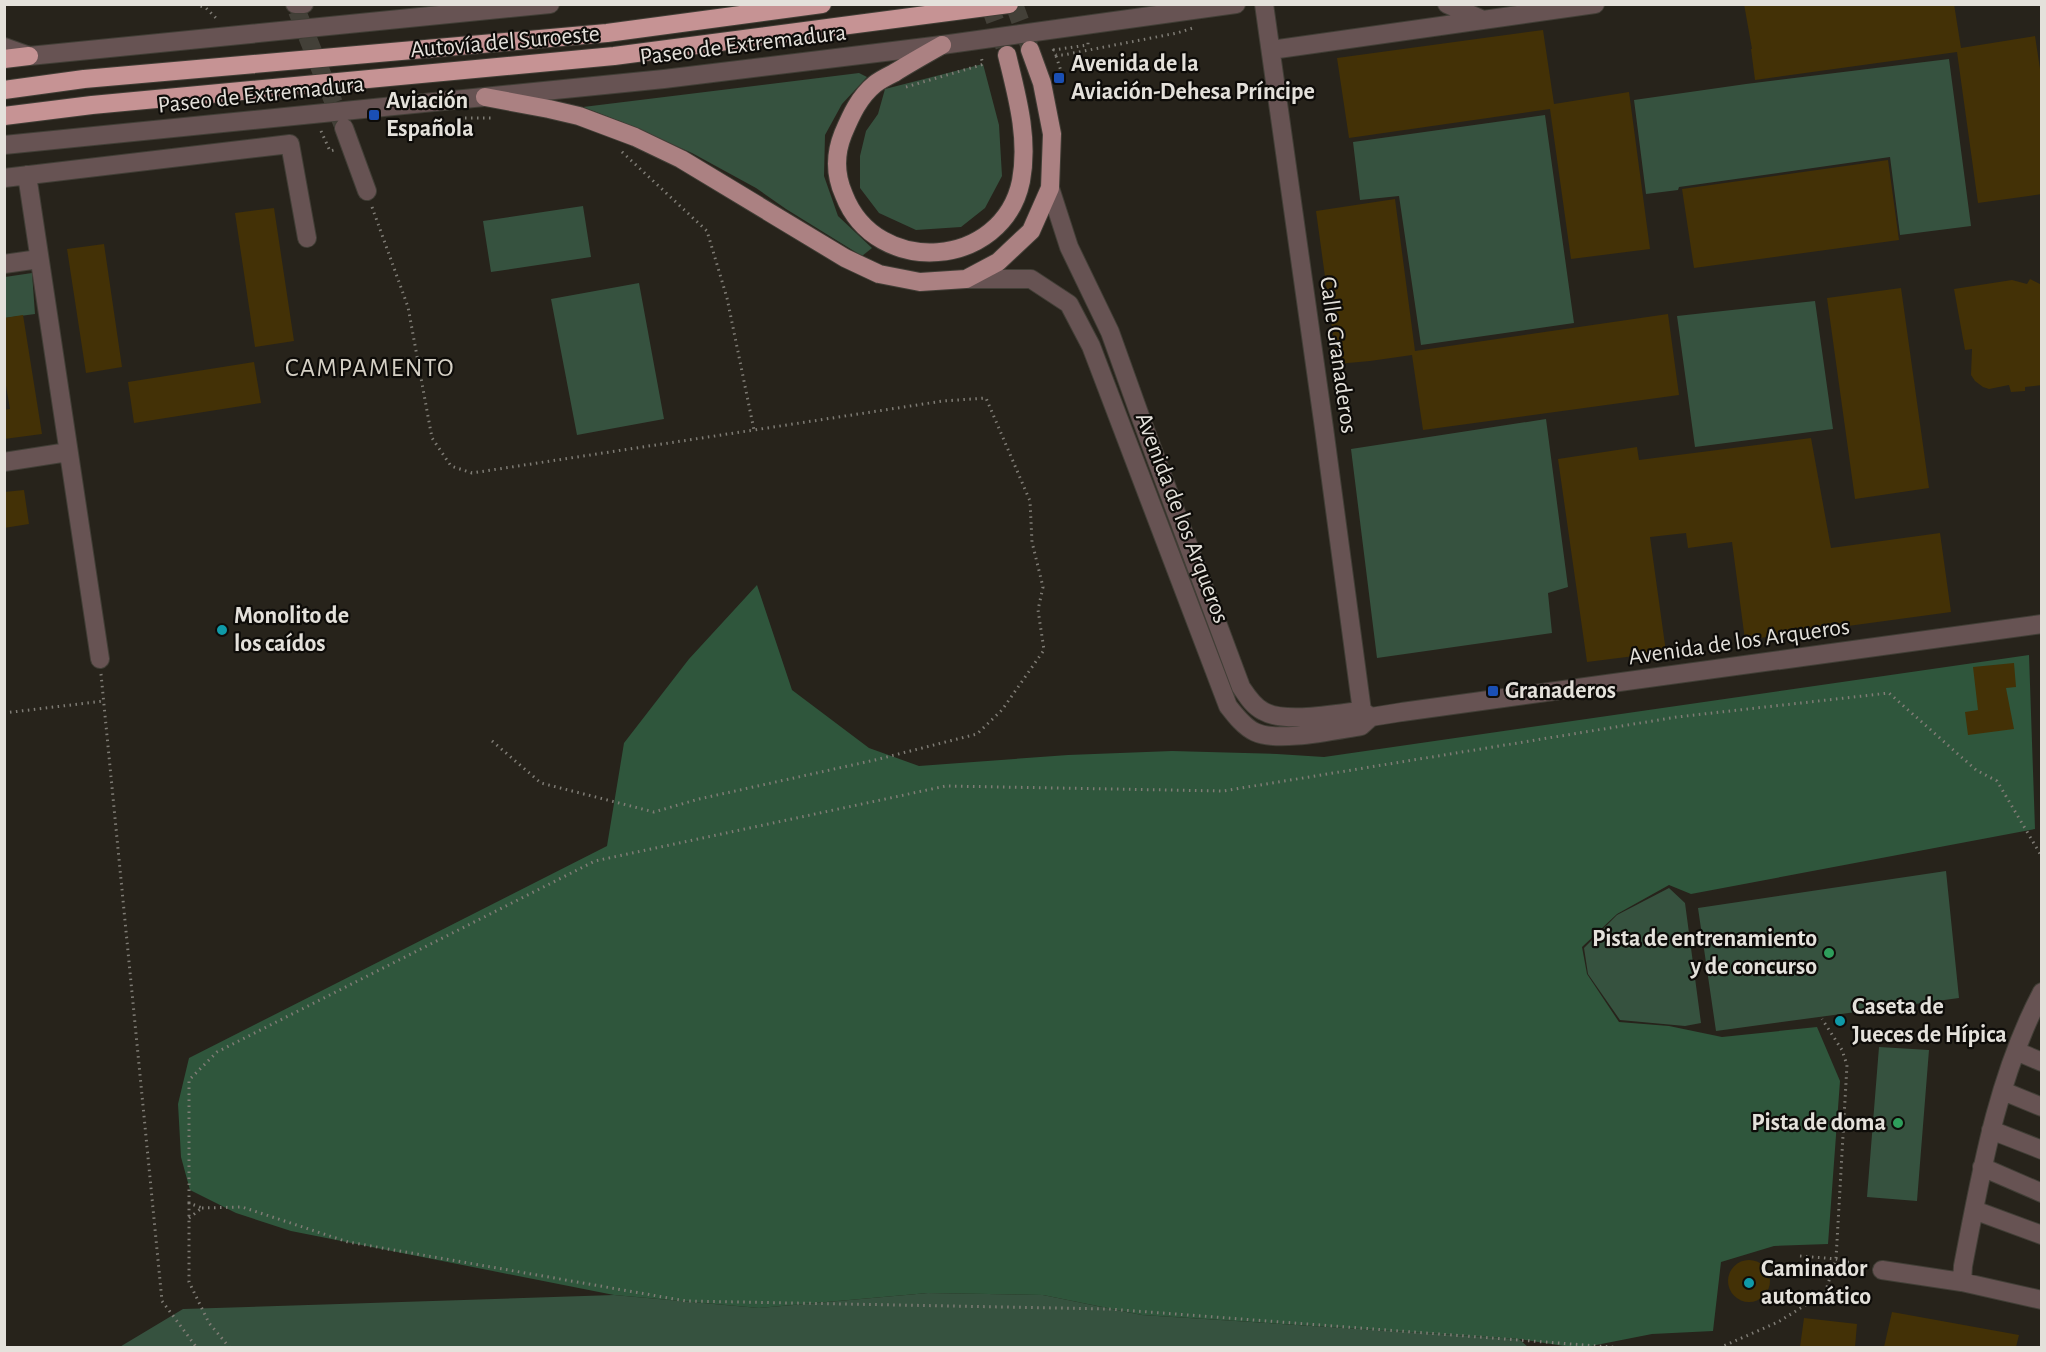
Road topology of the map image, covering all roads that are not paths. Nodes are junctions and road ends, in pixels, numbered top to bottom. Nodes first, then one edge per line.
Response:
1 (550, 4) edge
2 (822, 4) edge
3 (1009, 4) edge
4 (1236, 4) edge
5 (1264, 4) edge
6 (1447, 4) edge
7 (1594, 4) edge
8 (1485, 21) junction
9 (942, 45) junction
10 (4, 47) edge
11 (1030, 50) tunnel mouth
12 (1271, 50) junction
13 (1007, 55) tunnel mouth
14 (29, 56) junction
15 (4, 59) edge
16 (4, 90) edge
17 (485, 97) junction
18 (4, 116) edge
19 (344, 128) tunnel mouth
20 (4, 145) edge
21 (27, 175) junction
22 (4, 178) edge
23 (1050, 188) junction
24 (367, 191) road end
25 (307, 238) dead end
26 (39, 259) junction
27 (4, 264) edge
28 (966, 279) junction
29 (68, 452) junction
30 (4, 462) edge
31 (2042, 624) edge
32 (100, 659) road end
33 (1366, 714) junction
34 (2042, 992) edge
35 (2033, 1029) edge
36 (2016, 1051) junction
37 (2042, 1062) edge
38 (2003, 1091) junction
39 (2042, 1107) edge
40 (1991, 1130) junction
41 (2042, 1150) edge
42 (1982, 1167) junction
43 (2042, 1193) edge
44 (1974, 1210) junction
45 (2042, 1235) edge
46 (1882, 1270) road end
47 (1962, 1282) junction
48 (2042, 1300) edge

1 - 14 street
2 - 16 highway, Autovía del Suroeste
3 - 18 highway, Autovía del Suroeste
4 - 9 street, Paseo de Extremadura
5 - 12 street, Calle Granaderos
6 - 8 street
7 - 8 street
8 - 12 street
9 - 13 main road
9 - 17 street, Paseo de Extremadura
10 - 14 street
11 - 23 main road
12 - 33 street, Calle Granaderos
14 - 15 highway
17 - 20 street, Paseo de Extremadura
17 - 28 main road
19 - 24 street
21 - 22 street
21 - 25 street
21 - 26 street
23 - 28 main road
23 - 33 street, Avenida de los Arqueros
26 - 27 street
26 - 29 street
28 - 33 street, Avenida de los Arqueros
29 - 30 street
29 - 32 street
31 - 33 street, Avenida de los Arqueros
34 - 35 street
35 - 36 street
36 - 37 street
36 - 38 street
38 - 39 street
38 - 40 street
40 - 41 street
40 - 42 street
42 - 43 street
42 - 44 street
44 - 45 street
44 - 47 street
46 - 47 street
47 - 48 street

